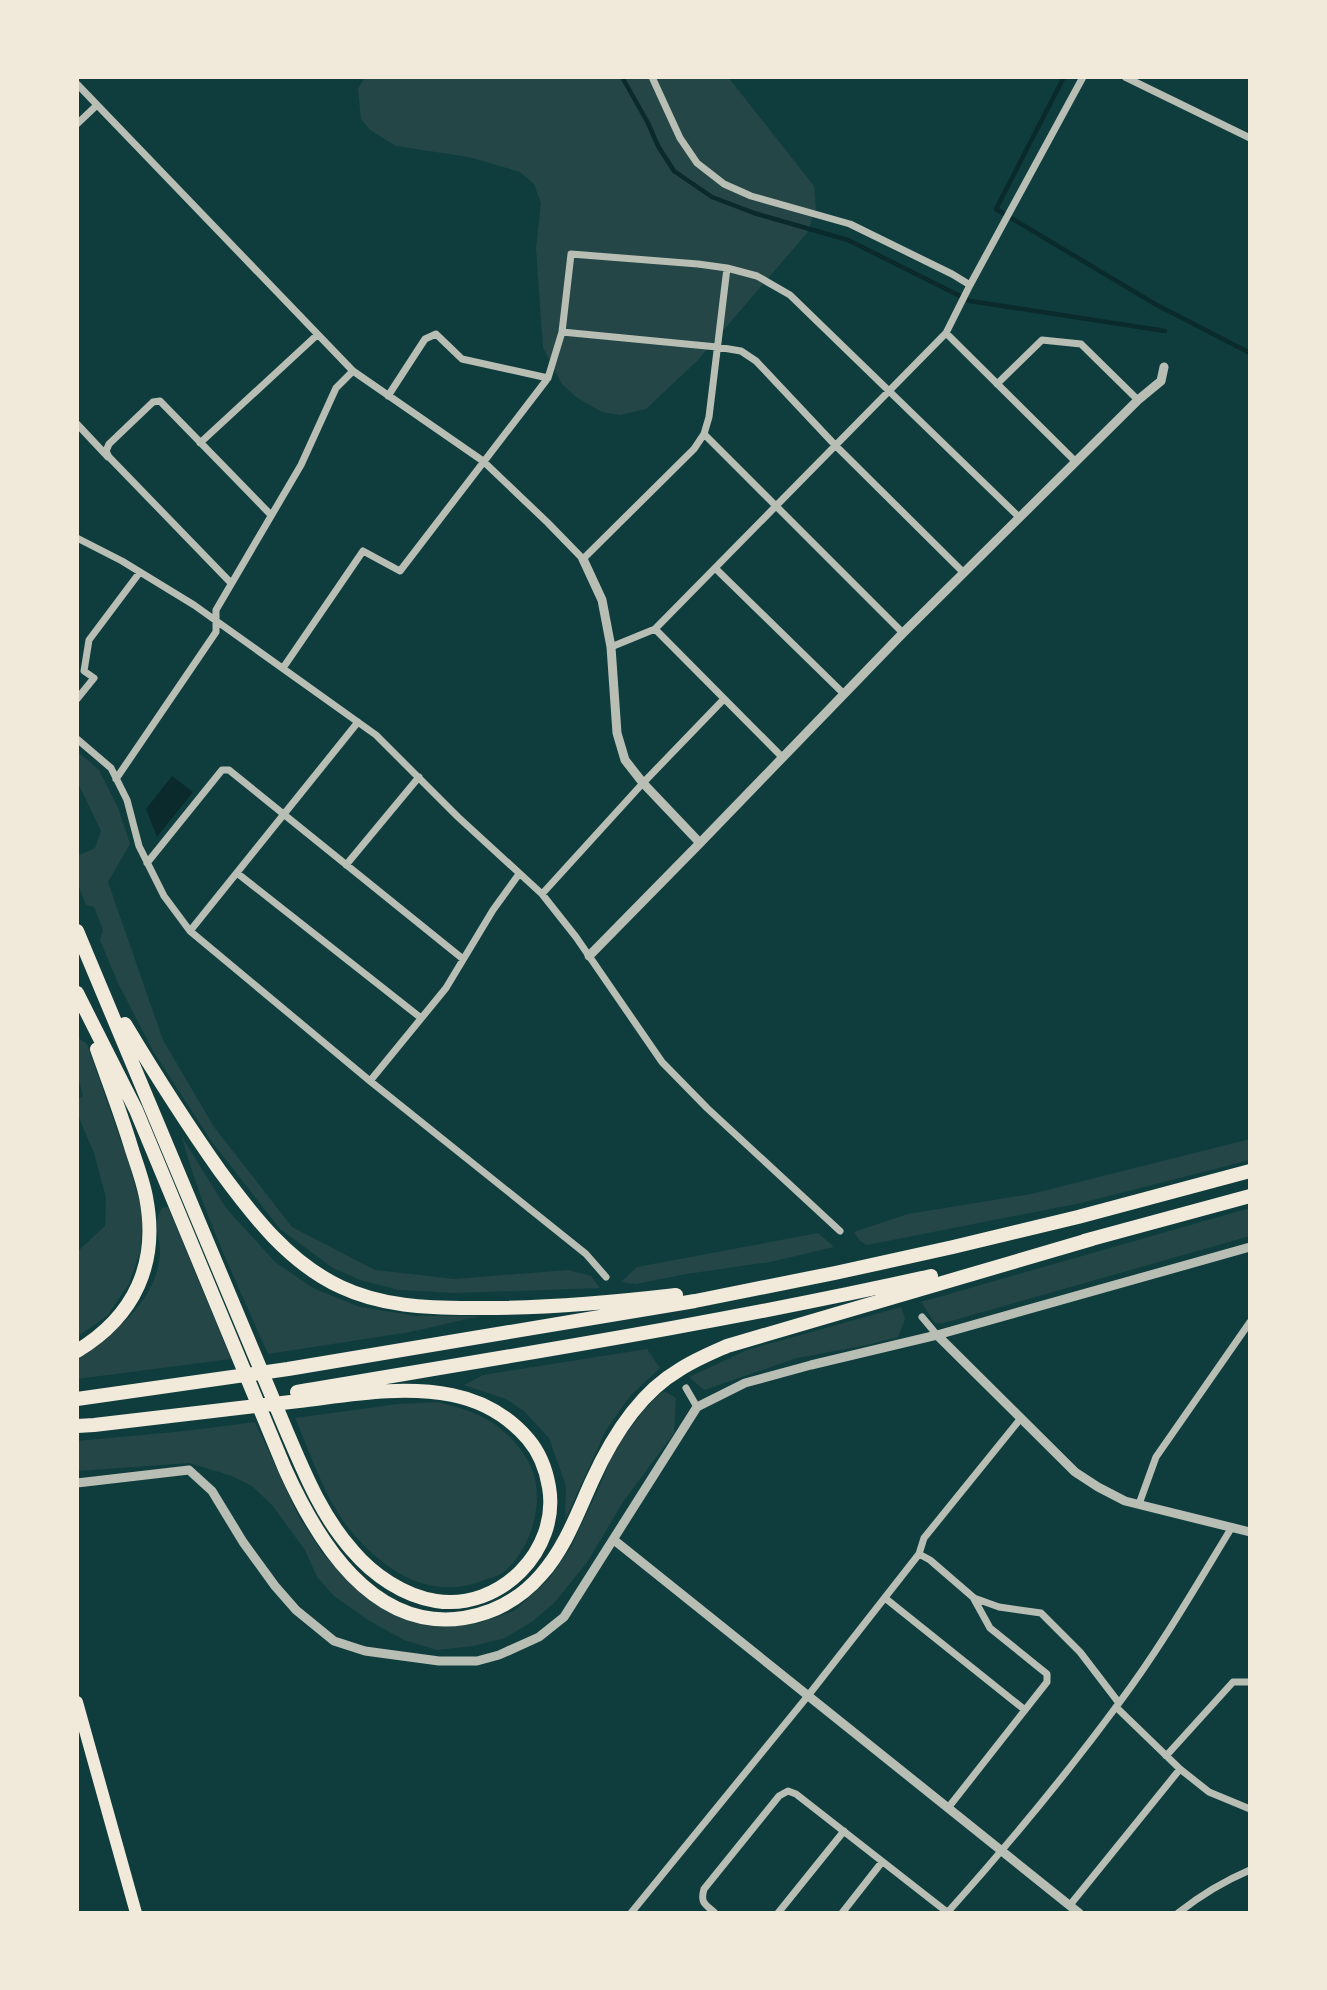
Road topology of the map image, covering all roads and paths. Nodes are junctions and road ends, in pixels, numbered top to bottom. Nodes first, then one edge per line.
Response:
1 (652, 77) edge
2 (1083, 77) edge
3 (1125, 77) edge
4 (77, 84) edge
5 (97, 105) junction
6 (77, 124) edge
7 (1250, 138) edge
8 (727, 268) junction
9 (970, 285) junction
10 (562, 332) junction
11 (946, 333) junction
12 (317, 335) junction
13 (717, 347) junction
14 (1164, 367) dead end
15 (353, 371) junction
16 (548, 378) junction
17 (997, 384) junction
18 (890, 390) junction
19 (388, 396) junction
20 (1138, 400) junction
21 (77, 425) edge
22 (704, 434) junction
23 (200, 443) junction
24 (835, 445) junction
25 (109, 457) junction
26 (484, 461) junction
27 (1076, 462) junction
28 (776, 504) junction
29 (271, 515) junction
30 (1019, 517) junction
31 (77, 538) edge
32 (583, 559) junction
33 (715, 568) junction
34 (140, 572) junction
35 (964, 573) junction
36 (231, 583) junction
37 (216, 620) junction
38 (655, 629) junction
39 (903, 633) junction
40 (611, 647) junction
41 (282, 668) junction
42 (844, 694) junction
43 (77, 699) edge
44 (724, 699) junction
45 (358, 722) junction
46 (77, 739) edge
47 (783, 758) junction
48 (419, 777) junction
49 (116, 779) junction
50 (643, 783) junction
51 (284, 815) junction
52 (700, 843) junction
53 (147, 863) junction
54 (346, 865) junction
55 (237, 873) junction
56 (519, 874) junction
57 (542, 894) junction
58 (77, 931) edge
59 (190, 931) junction
60 (589, 956) junction
61 (463, 959) junction
62 (100, 984) junction
63 (77, 994) edge
64 (421, 1018) junction
65 (370, 1081) junction
66 (1250, 1171) edge
67 (1250, 1196) edge
68 (840, 1231) dead end
69 (1092, 1239) junction
70 (953, 1247) junction
71 (1250, 1247) edge
72 (606, 1277) dead end
73 (922, 1317) dead end
74 (1250, 1322) edge
75 (937, 1335) junction
76 (77, 1351) edge
77 (686, 1388) dead end
78 (299, 1396) junction
79 (77, 1399) edge
80 (697, 1407) junction
81 (1021, 1418) junction
82 (77, 1424) edge
83 (77, 1483) edge
84 (1139, 1504) junction
85 (1232, 1527) junction
86 (1250, 1532) edge
87 (614, 1541) junction
88 (919, 1554) junction
89 (885, 1598) junction
90 (974, 1598) junction
91 (1250, 1682) edge
92 (807, 1697) junction
93 (77, 1702) edge
94 (1117, 1705) junction
95 (1025, 1710) junction
96 (1166, 1756) junction
97 (1180, 1769) junction
98 (948, 1808) junction
99 (1250, 1809) edge
100 (844, 1831) junction
101 (1002, 1851) junction
102 (883, 1862) junction
103 (1250, 1870) edge
104 (1070, 1905) junction
105 (136, 1913) edge
106 (631, 1913) edge
107 (715, 1913) edge
108 (778, 1913) edge
109 (842, 1913) edge
110 (947, 1913) edge
111 (1079, 1913) edge
112 (1178, 1913) edge

1 - 9 street
2 - 9 street
3 - 7 street
4 - 5 street
5 - 6 street
5 - 12 street
8 - 10 street
8 - 13 street
8 - 18 street
9 - 11 street
10 - 13 street
10 - 16 street
11 - 17 street
11 - 18 street
12 - 15 street
12 - 23 street
13 - 22 street
13 - 24 street
14 - 20 street
15 - 19 street
15 - 29 street
16 - 19 street
16 - 26 street
17 - 20 street
17 - 27 street
18 - 24 street
18 - 30 street
19 - 26 street
20 - 27 street
21 - 25 street
22 - 28 street
22 - 32 street
23 - 25 street
23 - 29 street
24 - 28 street
24 - 35 street
25 - 36 street
26 - 32 street
26 - 41 street
27 - 30 street
28 - 33 street
28 - 39 street
29 - 36 street
30 - 35 street
31 - 34 street
32 - 40 street
33 - 38 street
33 - 42 street
34 - 37 street
34 - 43 street
35 - 39 street
36 - 37 street
37 - 41 street
37 - 49 street
38 - 40 street
38 - 44 street
39 - 42 street
40 - 50 street
41 - 45 street
42 - 47 street
44 - 47 street
44 - 50 street
45 - 48 street
45 - 51 street
46 - 49 street
47 - 52 street
48 - 54 street
48 - 56 street
49 - 53 street
50 - 52 street
50 - 57 street
51 - 53 street
51 - 54 street
51 - 55 street
52 - 60 street
53 - 59 street
54 - 61 street
55 - 59 street
55 - 64 street
56 - 57 street
56 - 61 street
57 - 60 street
58 - 62 highway
59 - 65 street
60 - 68 street
61 - 64 street
62 - 70 highway
62 - 78 highway
63 - 69 highway
63 - 76 highway
64 - 65 street
65 - 72 street
66 - 70 highway
67 - 69 highway
69 - 78 highway
70 - 79 highway
71 - 75 street
73 - 75 street
74 - 84 street
75 - 80 street
75 - 81 street
77 - 80 street
78 - 82 highway
80 - 87 street
81 - 84 street
81 - 88 street
83 - 87 street
84 - 85 street
85 - 86 street
85 - 94 street
87 - 92 street
88 - 89 street
88 - 90 street
89 - 92 street
89 - 95 street
90 - 94 street
90 - 95 street
91 - 96 street
92 - 98 street
92 - 106 street
93 - 105 highway
94 - 96 street
94 - 101 street
95 - 98 street
96 - 97 street
97 - 99 street
97 - 104 street
98 - 101 street
100 - 102 street
100 - 107 street
100 - 108 street
101 - 104 street
101 - 110 street
102 - 109 street
102 - 110 street
103 - 112 street
104 - 111 street

